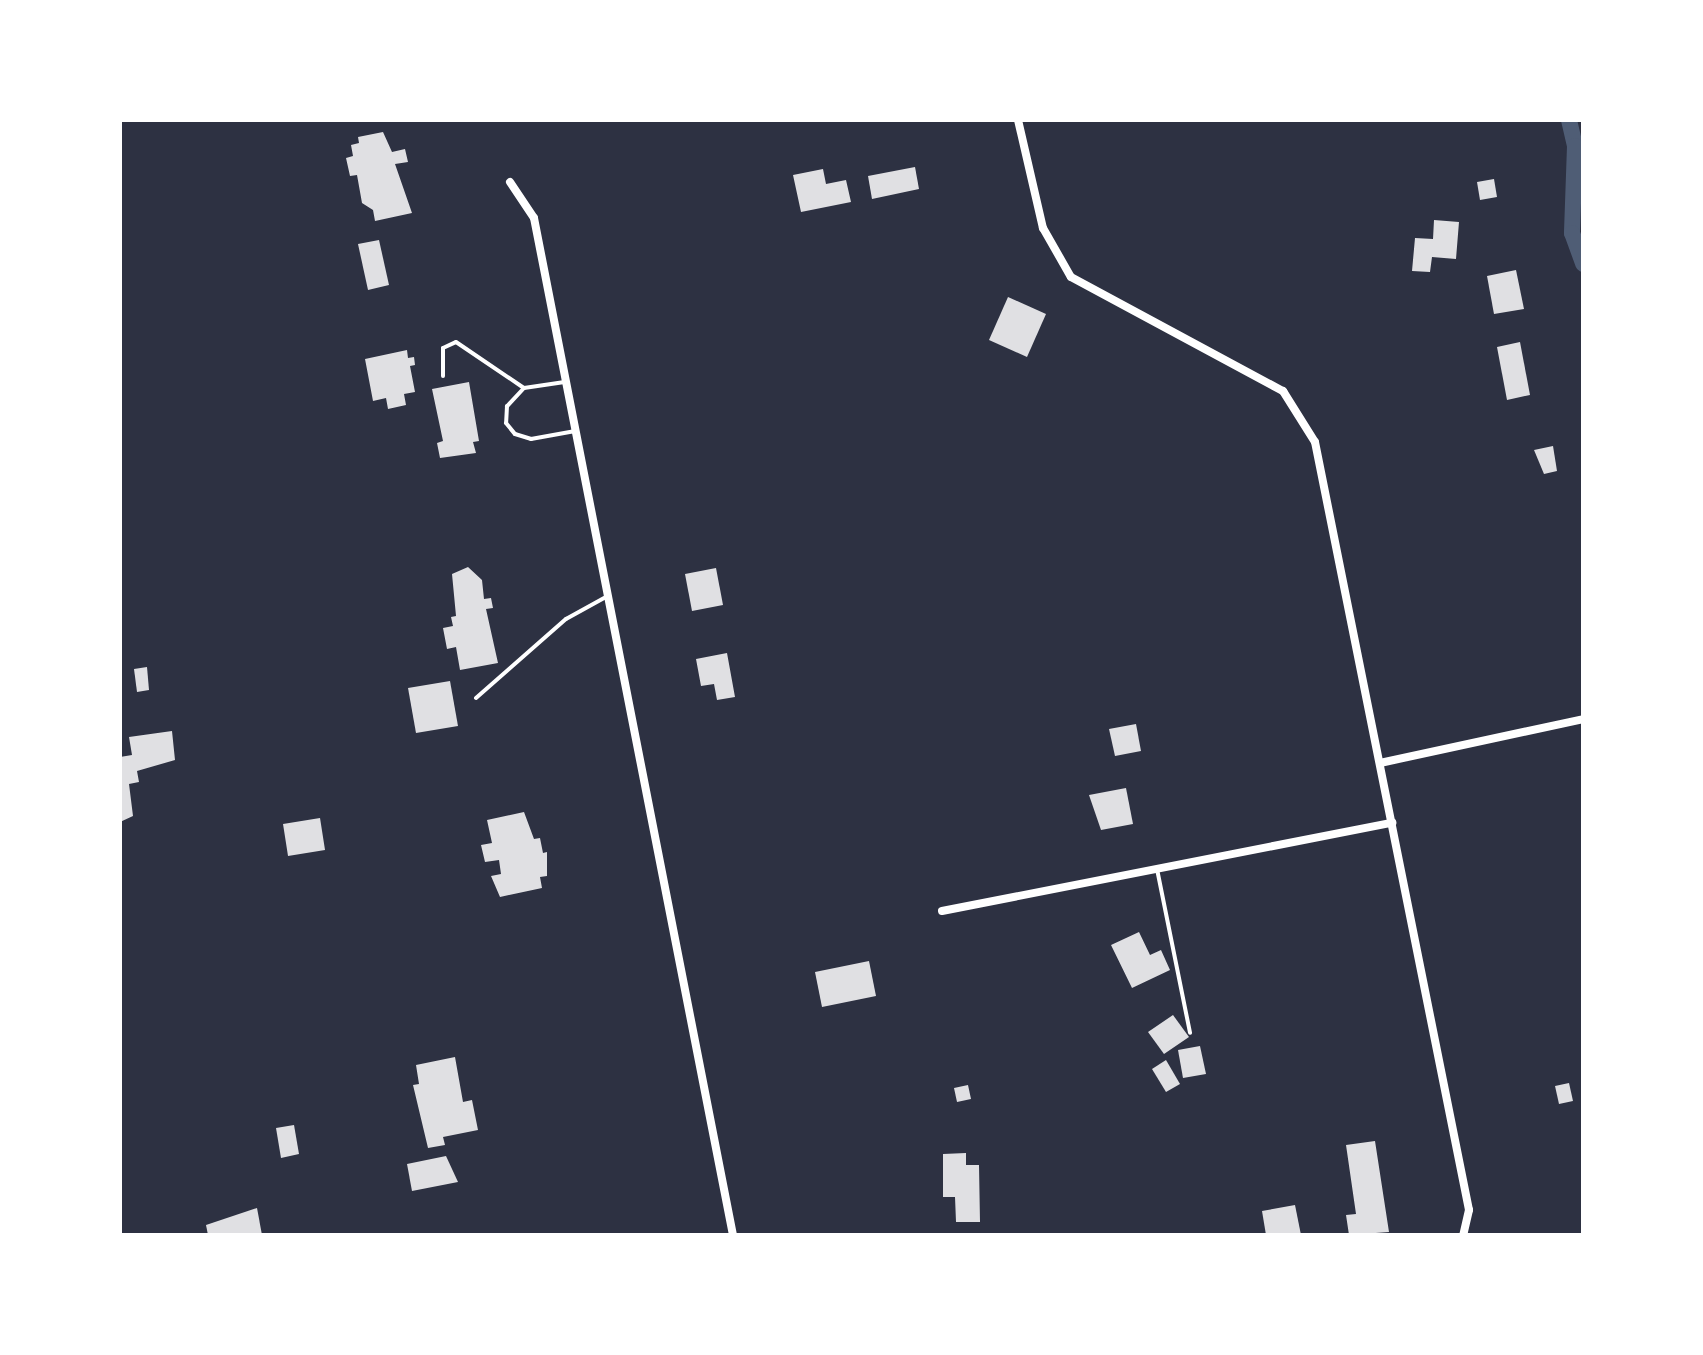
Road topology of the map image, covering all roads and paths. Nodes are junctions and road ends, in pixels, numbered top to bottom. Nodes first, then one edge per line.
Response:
1 (1018, 120) edge
2 (510, 182) dead end
3 (443, 376) dead end
4 (565, 382) junction
5 (524, 388) junction
6 (575, 431) junction
7 (608, 596) junction
8 (476, 698) dead end
9 (1583, 719) edge
10 (1380, 763) junction
11 (1392, 823) junction
12 (1157, 869) junction
13 (942, 911) dead end
14 (1190, 1033) dead end
15 (733, 1235) edge
16 (1463, 1235) edge

1 - 10 street
2 - 4 street
3 - 5 lane
4 - 5 lane
4 - 6 street
5 - 6 lane
6 - 7 street
7 - 8 lane
7 - 15 street
9 - 10 street
10 - 11 street
11 - 12 street
11 - 16 street
12 - 13 street
12 - 14 lane

